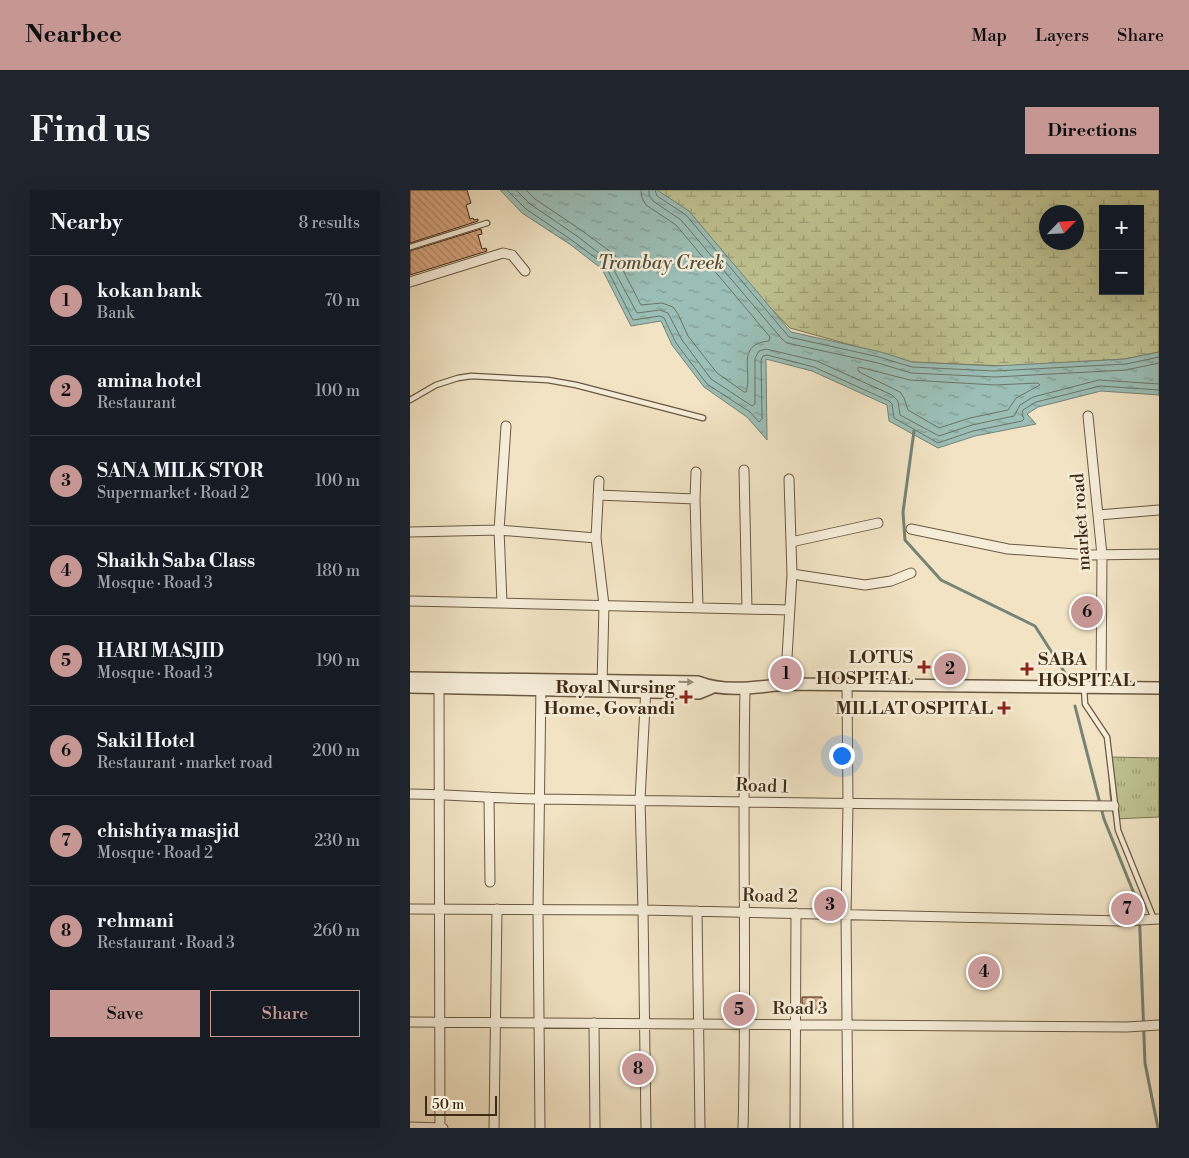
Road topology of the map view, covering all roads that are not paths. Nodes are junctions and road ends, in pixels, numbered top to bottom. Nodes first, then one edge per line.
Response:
1 (487, 223) dead end
2 (410, 247) edge
3 (526, 271) dead end
4 (410, 282) edge
5 (410, 400) edge
6 (1088, 416) dead end
7 (703, 418) dead end
8 (506, 426) dead end
9 (744, 470) dead end
10 (696, 472) dead end
11 (788, 479) dead end
12 (599, 481) dead end
13 (598, 495) junction
14 (695, 499) junction
15 (1159, 510) edge
16 (1098, 514) junction
17 (878, 522) dead end
18 (911, 529) dead end
19 (499, 530) junction
20 (410, 532) edge
21 (596, 538) junction
22 (791, 542) junction
23 (1159, 554) edge
24 (1102, 555) junction
25 (911, 573) dead end
26 (792, 574) junction
27 (410, 601) edge
28 (502, 603) junction
29 (604, 605) junction
30 (698, 607) junction
31 (747, 609) junction
32 (790, 610) junction
33 (410, 678) edge
34 (786, 684) junction
35 (541, 685) junction
36 (847, 685) junction
37 (602, 686) junction
38 (410, 687) edge
39 (646, 687) junction
40 (1083, 687) junction
41 (1101, 687) junction
42 (439, 688) junction
43 (745, 688) junction
44 (1159, 688) edge
45 (410, 794) edge
46 (440, 794) junction
47 (489, 797) junction
48 (541, 799) junction
49 (640, 800) junction
50 (743, 802) junction
51 (848, 805) junction
52 (1114, 806) junction
53 (490, 882) dead end
54 (410, 909) edge
55 (439, 909) junction
56 (498, 909) junction
57 (538, 909) junction
58 (643, 910) junction
59 (697, 911) junction
60 (743, 912) junction
61 (796, 913) junction
62 (846, 914) junction
63 (1156, 919) edge
64 (410, 1022) edge
65 (440, 1022) junction
66 (496, 1022) junction
67 (539, 1023) junction
68 (594, 1023) junction
69 (645, 1023) junction
70 (699, 1024) junction
71 (746, 1024) junction
72 (796, 1024) junction
73 (848, 1025) junction
74 (1159, 1025) edge
75 (410, 1127) edge
76 (441, 1128) edge
77 (494, 1128) edge
78 (540, 1128) edge
79 (595, 1128) edge
80 (646, 1128) edge
81 (700, 1128) edge
82 (743, 1128) edge
83 (795, 1128) edge
84 (848, 1128) edge

1 - 2 lane
3 - 4 street
5 - 7 lane
6 - 16 street, market road
8 - 19 street
9 - 31 street
10 - 14 street
11 - 22 street
12 - 13 street
13 - 14 street
13 - 21 street
14 - 30 street
15 - 16 street
16 - 24 street, market road
17 - 22 street
18 - 24 street
19 - 20 street
19 - 21 street
19 - 28 street
21 - 29 street
22 - 26 street
23 - 24 street
24 - 41 street, market road
25 - 26 street
26 - 32 street
27 - 28 street
28 - 29 street
29 - 30 street
29 - 37 street
30 - 31 street
31 - 32 street
32 - 34 street
33 - 35 street
34 - 36 street
34 - 43 street
35 - 37 street
35 - 42 street
35 - 48 street
36 - 40 street
36 - 51 street
37 - 39 street
38 - 42 street
39 - 43 street
39 - 49 street
40 - 41 street
40 - 52 lane
41 - 44 street
42 - 46 street
43 - 50 street
45 - 46 street, Road 1
46 - 47 street, Road 1
46 - 55 street
47 - 48 street, Road 1
47 - 53 street
48 - 49 street, Road 1
48 - 57 street
49 - 50 street, Road 1
49 - 58 street
50 - 51 street, Road 1
50 - 60 street
51 - 52 street, Road 1
51 - 62 street
52 - 63 lane
54 - 55 street, Road 2
55 - 56 street, Road 2
55 - 65 street
56 - 57 street, Road 2
56 - 66 street
57 - 58 street, Road 2
57 - 67 street
58 - 59 street, Road 2
58 - 69 street
59 - 60 street, Road 2
59 - 70 street
60 - 61 street, Road 2
60 - 71 street
61 - 62 street, Road 2
61 - 72 street
62 - 63 street, Road 2
62 - 73 street
64 - 65 street, Road 3
65 - 66 street, Road 3
65 - 76 street
66 - 67 street, Road 3
66 - 77 street
67 - 68 street, Road 3
67 - 78 street
68 - 69 street, Road 3
68 - 79 street
69 - 70 street, Road 3
69 - 80 street
70 - 71 street, Road 3
70 - 81 street
71 - 72 street, Road 3
71 - 82 street
72 - 73 street, Road 3
72 - 83 street
73 - 74 street, Road 3
73 - 84 street
75 - 76 street

